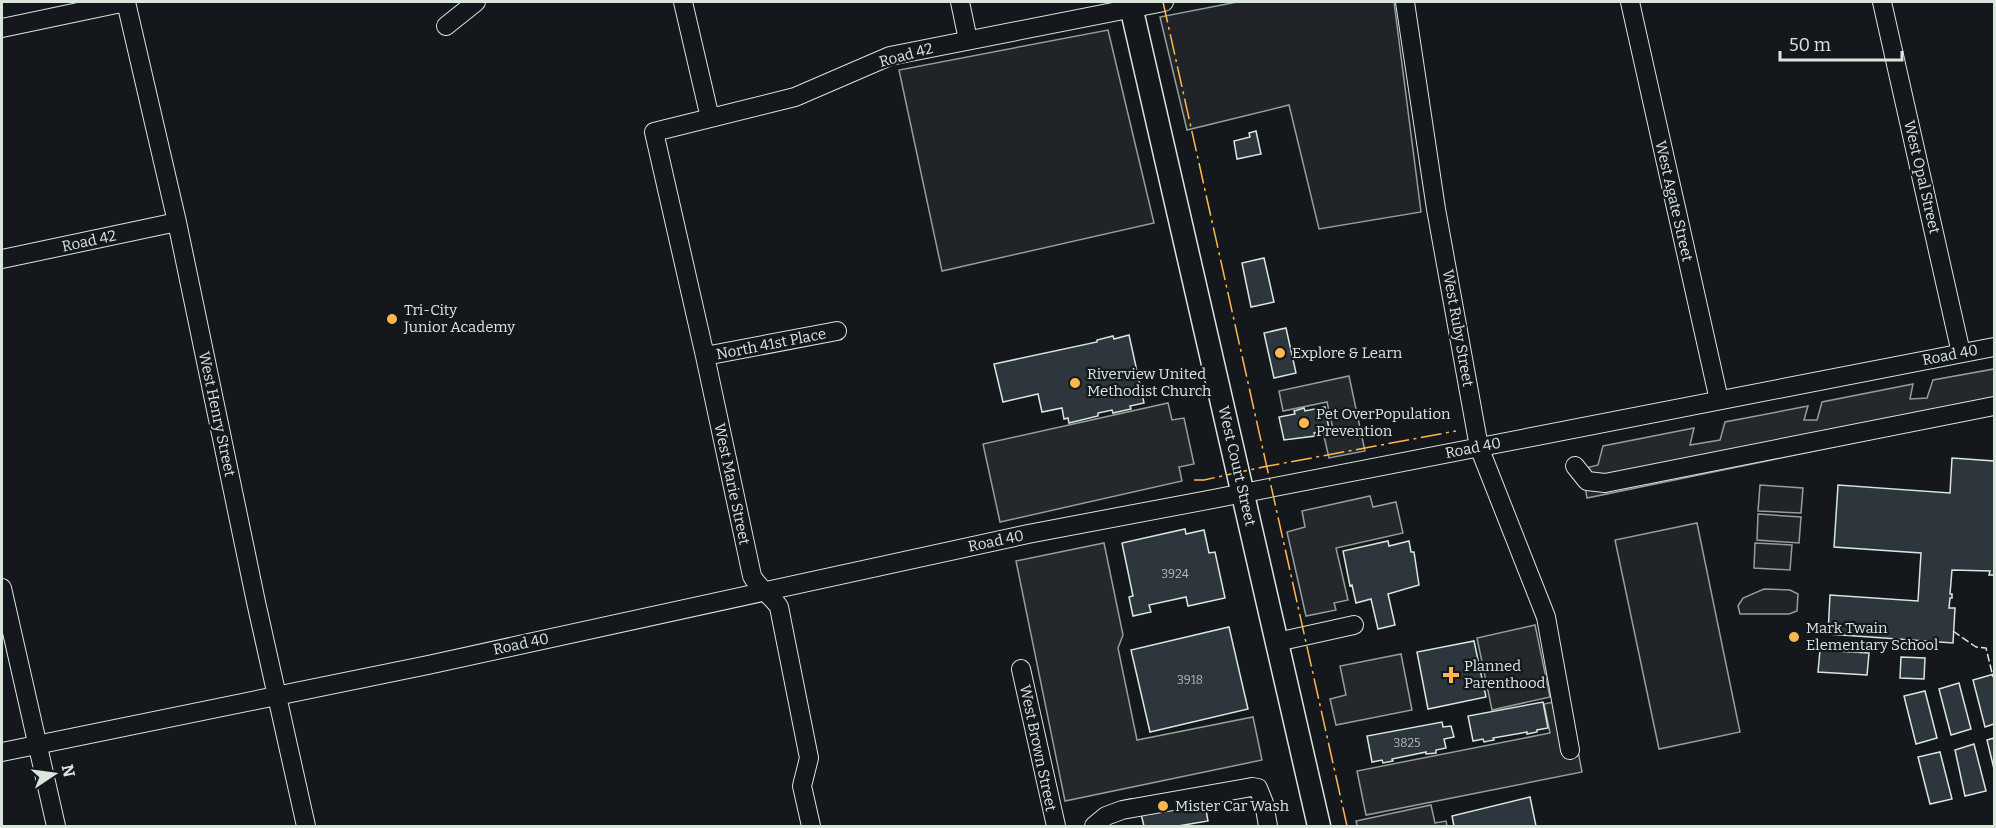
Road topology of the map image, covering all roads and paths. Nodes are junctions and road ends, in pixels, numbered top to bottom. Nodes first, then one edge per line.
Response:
1 (126, 2) edge
2 (476, 2) edge
3 (683, 2) edge
4 (960, 2) edge
5 (1164, 2) edge
6 (1405, 2) edge
7 (1630, 2) edge
8 (1882, 2) edge
9 (1130, 5) edge
10 (446, 26) dead end
11 (2, 28) edge
12 (968, 40) junction
13 (710, 118) junction
14 (654, 132) joint
15 (177, 222) junction
16 (2, 259) edge
17 (837, 332) dead end
18 (1995, 347) edge
19 (1961, 353) junction
20 (705, 357) junction
21 (1719, 400) junction
22 (1995, 406) edge
23 (1479, 447) junction
24 (1575, 466) dead end
25 (1244, 493) junction
26 (2, 588) edge
27 (764, 591) junction
28 (1354, 625) dead end
29 (1277, 642) junction
30 (1021, 669) dead end
31 (276, 696) junction
32 (37, 744) junction
33 (1570, 750) dead end
34 (2, 752) edge
35 (56, 826) edge
36 (306, 826) edge
37 (811, 826) edge
38 (1056, 826) edge
39 (1094, 826) edge
40 (1268, 826) edge
41 (1319, 826) edge

1 - 11 street
1 - 15 street, West Henry Street
2 - 10 street
3 - 13 street
4 - 12 street
5 - 9 street, Road 42
6 - 23 street, West Ruby Street
7 - 21 street, West Agate Street
8 - 19 street, West Opal Street
9 - 12 street, Road 42
9 - 25 main road, West Court Street
12 - 13 street, Road 42
13 - 14 street, Road 42
14 - 20 street, West Marie Street
15 - 16 street, Road 42
15 - 31 street, West Henry Street
17 - 20 street, North 41st Place
18 - 19 street, Road 40
19 - 21 street, Road 40
20 - 27 street, West Marie Street
21 - 23 street, Road 40
22 - 24 street
23 - 25 street, Road 40
23 - 33 street, West Ruby Street
25 - 27 street, Road 40
25 - 29 main road, West Court Street
26 - 32 street
27 - 31 street, Road 40
27 - 37 street, West Marie Street
28 - 29 street
29 - 41 main road, West Court Street
30 - 38 street, West Brown Street
31 - 32 street, Road 40
31 - 36 street, West Henry Street
32 - 34 street, Road 40
32 - 35 street
39 - 40 street

